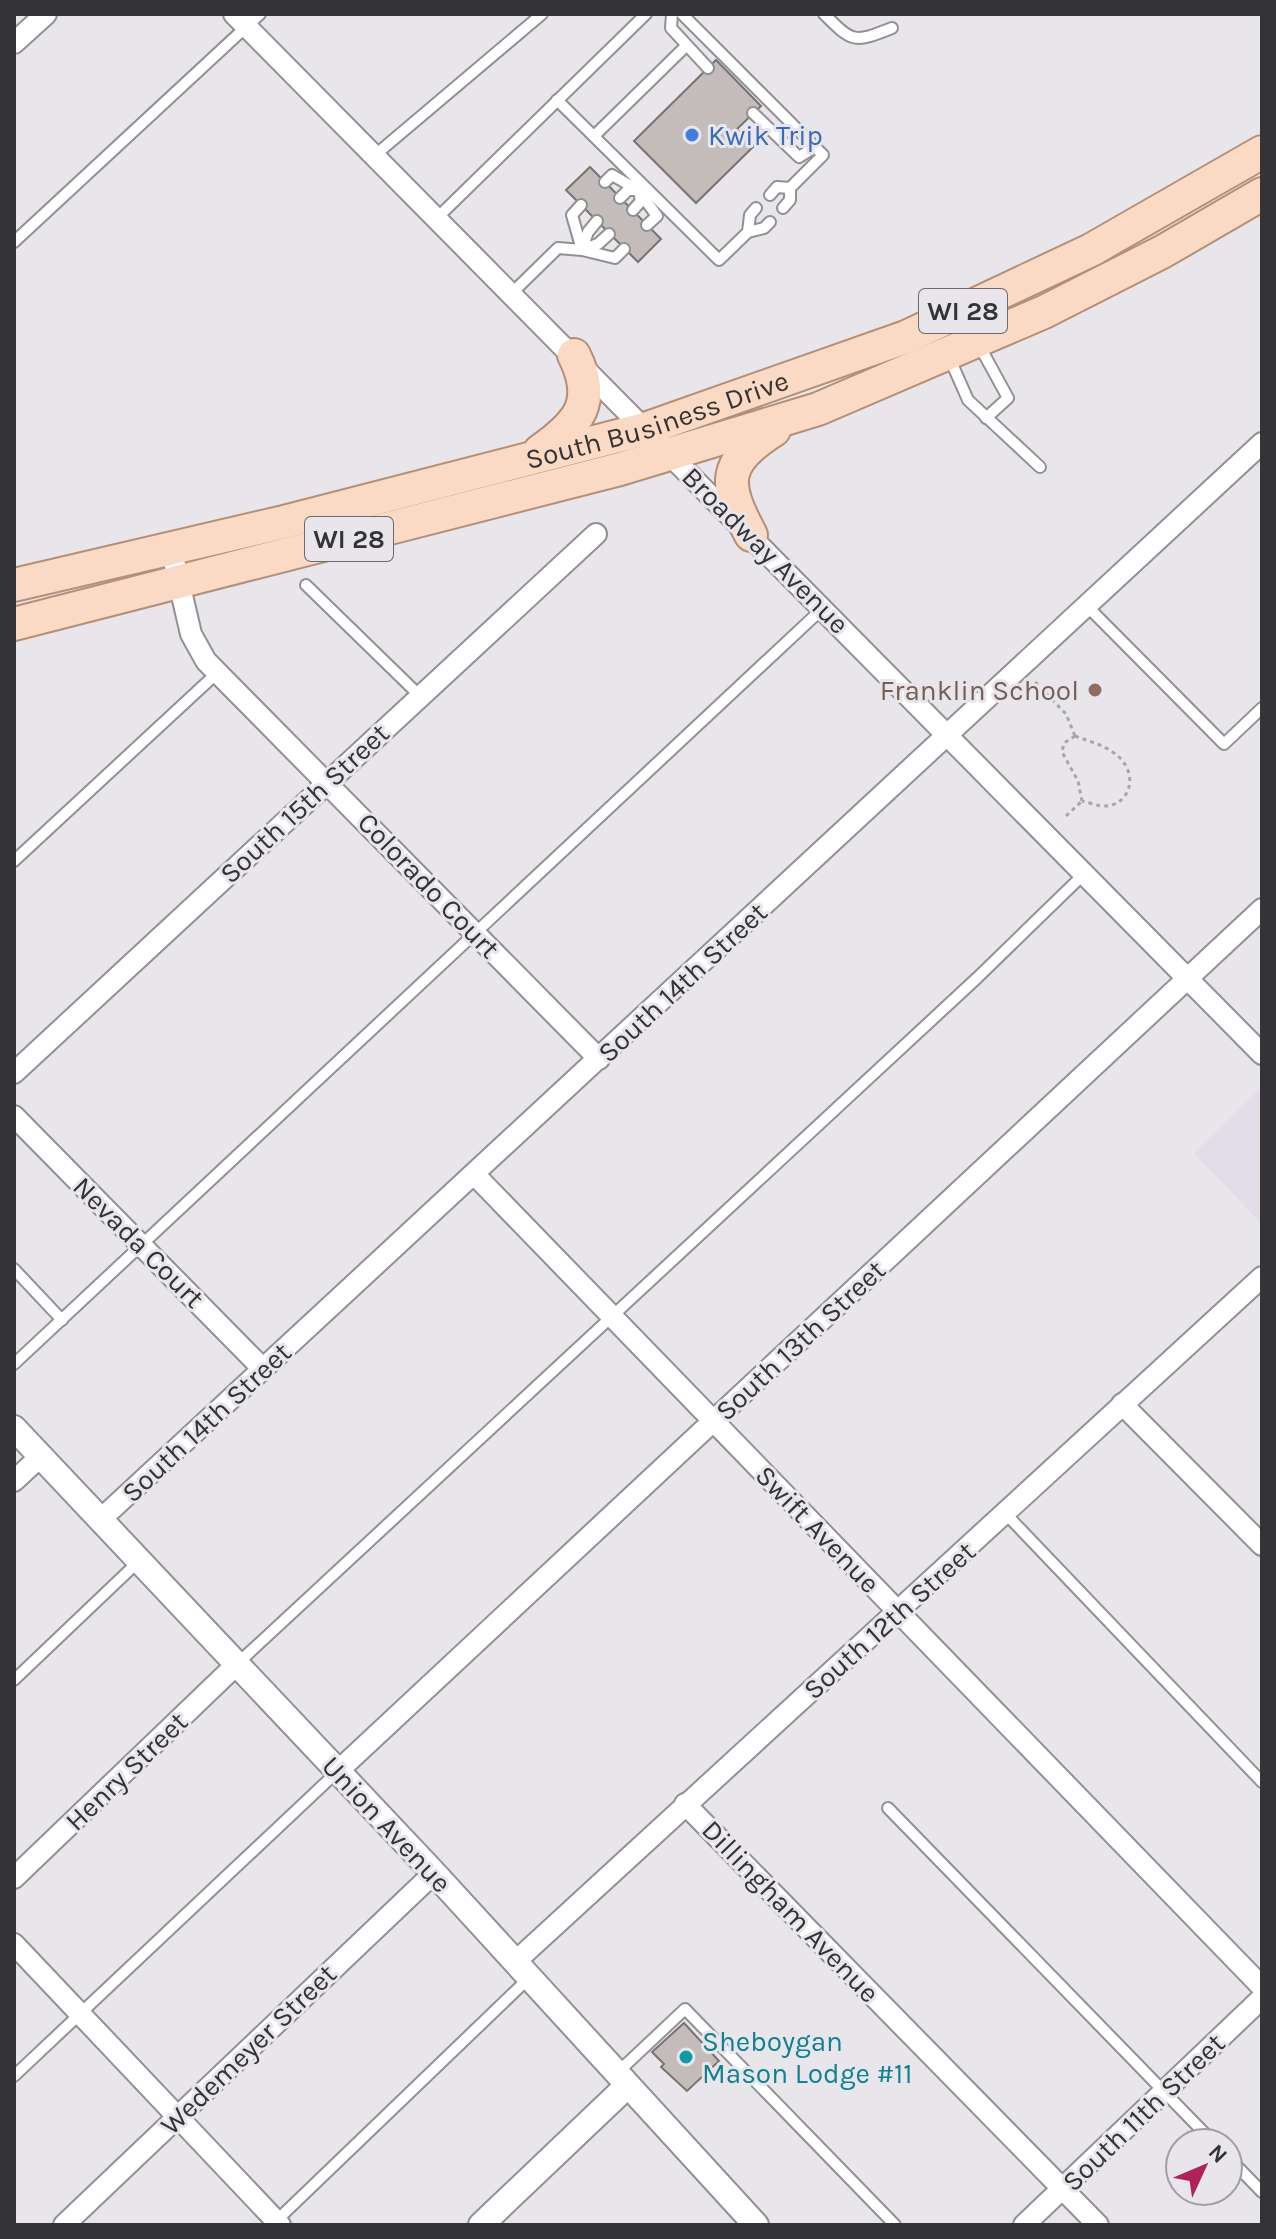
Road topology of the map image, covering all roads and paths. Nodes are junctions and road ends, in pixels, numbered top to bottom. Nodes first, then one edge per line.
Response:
1 (46, 14) edge
2 (542, 14) edge
3 (646, 14) edge
4 (672, 14) edge
5 (682, 14) edge
6 (824, 14) edge
7 (247, 18) edge
8 (892, 28) dead end
9 (14, 43) edge
10 (686, 46) junction
11 (708, 68) dead end
12 (557, 100) junction
13 (753, 113) dead end
14 (594, 136) junction
15 (815, 147) junction
16 (1262, 152) edge
17 (374, 156) junction
18 (605, 182) dead end
19 (641, 188) junction
20 (790, 188) junction
21 (1262, 194) edge
22 (770, 195) dead end
23 (620, 198) dead end
24 (581, 205) dead end
25 (756, 208) dead end
26 (783, 208) dead end
27 (633, 210) dead end
28 (437, 218) junction
29 (597, 221) dead end
30 (770, 222) dead end
31 (647, 225) dead end
32 (748, 232) junction
33 (609, 234) dead end
34 (14, 242) edge
35 (624, 249) dead end
36 (582, 250) junction
37 (512, 293) junction
38 (977, 341) junction
39 (947, 354) junction
40 (574, 355) junction
41 (796, 416) junction
42 (986, 418) junction
43 (645, 429) junction
44 (1262, 443) edge
45 (672, 455) junction
46 (528, 459) junction
47 (1040, 467) dead end
48 (596, 534) dead end
49 (751, 535) junction
50 (171, 548) junction
51 (179, 582) junction
52 (14, 585) edge
53 (306, 585) dead end
54 (1087, 606) junction
55 (823, 607) junction
56 (18, 626) edge
57 (217, 673) junction
58 (1035, 682) dead end
59 (420, 696) junction
60 (1262, 708) edge
61 (1075, 736) junction
62 (948, 737) junction
63 (327, 782) junction
64 (1082, 801) junction
65 (1066, 816) dead end
66 (14, 861) edge
67 (1084, 874) junction
68 (1262, 909) edge
69 (477, 935) junction
70 (1188, 979) junction
71 (1262, 1054) edge
72 (599, 1059) junction
73 (14, 1073) edge
74 (14, 1116) edge
75 (474, 1174) junction
76 (143, 1246) junction
77 (14, 1269) edge
78 (1259, 1285) edge
79 (610, 1315) junction
80 (62, 1320) junction
81 (14, 1364) edge
82 (263, 1369) junction
83 (1122, 1404) junction
84 (713, 1422) junction
85 (14, 1428) edge
86 (41, 1456) junction
87 (14, 1481) edge
88 (1005, 1513) junction
89 (101, 1519) junction
90 (1262, 1545) edge
91 (139, 1561) junction
92 (898, 1613) junction
93 (237, 1664) junction
94 (14, 1680) edge
95 (338, 1771) junction
96 (1262, 1782) edge
97 (685, 1804) junction
98 (888, 1808) dead end
99 (434, 1873) junction
100 (14, 1878) edge
101 (14, 1944) edge
102 (522, 1970) junction
103 (1262, 1987) edge
104 (1262, 1998) edge
105 (79, 2013) junction
106 (14, 2076) edge
107 (622, 2080) junction
108 (1164, 2092) junction
109 (178, 2115) junction
110 (1198, 2127) edge
111 (1244, 2173) edge
112 (1062, 2188) junction
113 (1262, 2192) edge
114 (752, 2223) edge
115 (275, 2224) edge
116 (64, 2225) edge
117 (481, 2225) edge
118 (895, 2225) edge
119 (1024, 2225) edge
120 (1098, 2225) edge

1 - 9 street
2 - 17 lane
3 - 12 lane
4 - 10 lane
5 - 15 lane
6 - 8 lane
7 - 17 street, Broadway Avenue
7 - 34 lane
10 - 11 lane
10 - 14 lane
12 - 14 lane
12 - 28 lane
13 - 15 lane
14 - 19 lane
15 - 20 lane
16 - 43 main road, South Business Drive / WI 28
17 - 28 street, Broadway Avenue
18 - 19 lane
19 - 23 lane
19 - 27 lane
19 - 31 lane
19 - 32 lane
20 - 22 lane
20 - 26 lane
21 - 38 main road, South Business Drive / WI 28
24 - 36 lane
25 - 32 lane
28 - 37 street, Broadway Avenue
29 - 36 lane
30 - 32 lane
33 - 36 lane
35 - 36 lane
36 - 37 lane
37 - 40 street, Broadway Avenue
38 - 39 main road, South Business Drive / WI 28
38 - 42 lane
39 - 41 main road, South Business Drive / WI 28
39 - 42 lane
40 - 43 street, Broadway Avenue
40 - 46 main road
41 - 45 main road, South Business Drive / WI 28
41 - 49 main road
42 - 47 lane
43 - 45 street, Broadway Avenue
43 - 46 main road, South Business Drive / WI 28
44 - 54 street, South 14th Street
45 - 49 street, Broadway Avenue
45 - 51 main road, South Business Drive / WI 28
46 - 50 main road, South Business Drive / WI 28
48 - 59 street, South 15th Street
49 - 55 street, Broadway Avenue
50 - 51 street, Colorado Court
50 - 52 main road, South Business Drive / WI 28
51 - 56 main road, South Business Drive / WI 28
51 - 57 street, Colorado Court
53 - 59 lane
54 - 60 lane
54 - 62 street, South 14th Street
55 - 62 street, Broadway Avenue
55 - 69 lane
57 - 63 street, Colorado Court
57 - 66 lane
58 - 61 path
59 - 63 street, South 15th Street
61 - 64 path
61 - 64 path
62 - 67 street, Broadway Avenue
62 - 72 street, South 14th Street
63 - 69 street, Colorado Court
63 - 73 street, South 15th Street
64 - 65 path
67 - 70 street, Broadway Avenue
67 - 79 lane
68 - 70 street, South 13th Street
69 - 72 street, Colorado Court
69 - 76 lane
70 - 71 street, Broadway Avenue
70 - 84 street, South 13th Street
72 - 75 street, South 14th Street
74 - 76 street, Nevada Court
75 - 79 street, Swift Avenue
75 - 82 street, South 14th Street
76 - 80 lane
76 - 82 street, Nevada Court
77 - 80 lane
78 - 83 street, South 12th Street
79 - 84 street, Swift Avenue
79 - 93 lane
80 - 81 lane
82 - 89 street, South 14th Street
83 - 88 street, South 12th Street
83 - 90 street
84 - 92 street, Swift Avenue
84 - 95 street, South 13th Street
85 - 86 street, Union Avenue
86 - 87 street
86 - 89 street, Union Avenue
88 - 92 street, South 12th Street
88 - 96 lane
89 - 91 street, Union Avenue
91 - 93 street, Union Avenue
91 - 94 lane
92 - 97 street, South 12th Street
92 - 103 street, Swift Avenue
93 - 95 street, Union Avenue
93 - 100 street, Henry Street
95 - 99 street, Union Avenue
95 - 105 lane
97 - 102 street, South 12th Street
97 - 112 street, Dillingham Avenue
98 - 108 lane
99 - 102 street, Union Avenue
99 - 109 street, Wedemeyer Street
101 - 105 street
102 - 107 street, Union Avenue
102 - 115 lane
104 - 108 street, South 11th Street
105 - 106 lane
105 - 109 street
107 - 114 street, Union Avenue
107 - 117 street
107 - 118 lane
108 - 110 lane
108 - 112 street, South 11th Street
109 - 115 street
109 - 116 street, Wedemeyer Street
111 - 113 lane
112 - 119 street, South 11th Street
112 - 120 street, Dillingham Avenue

